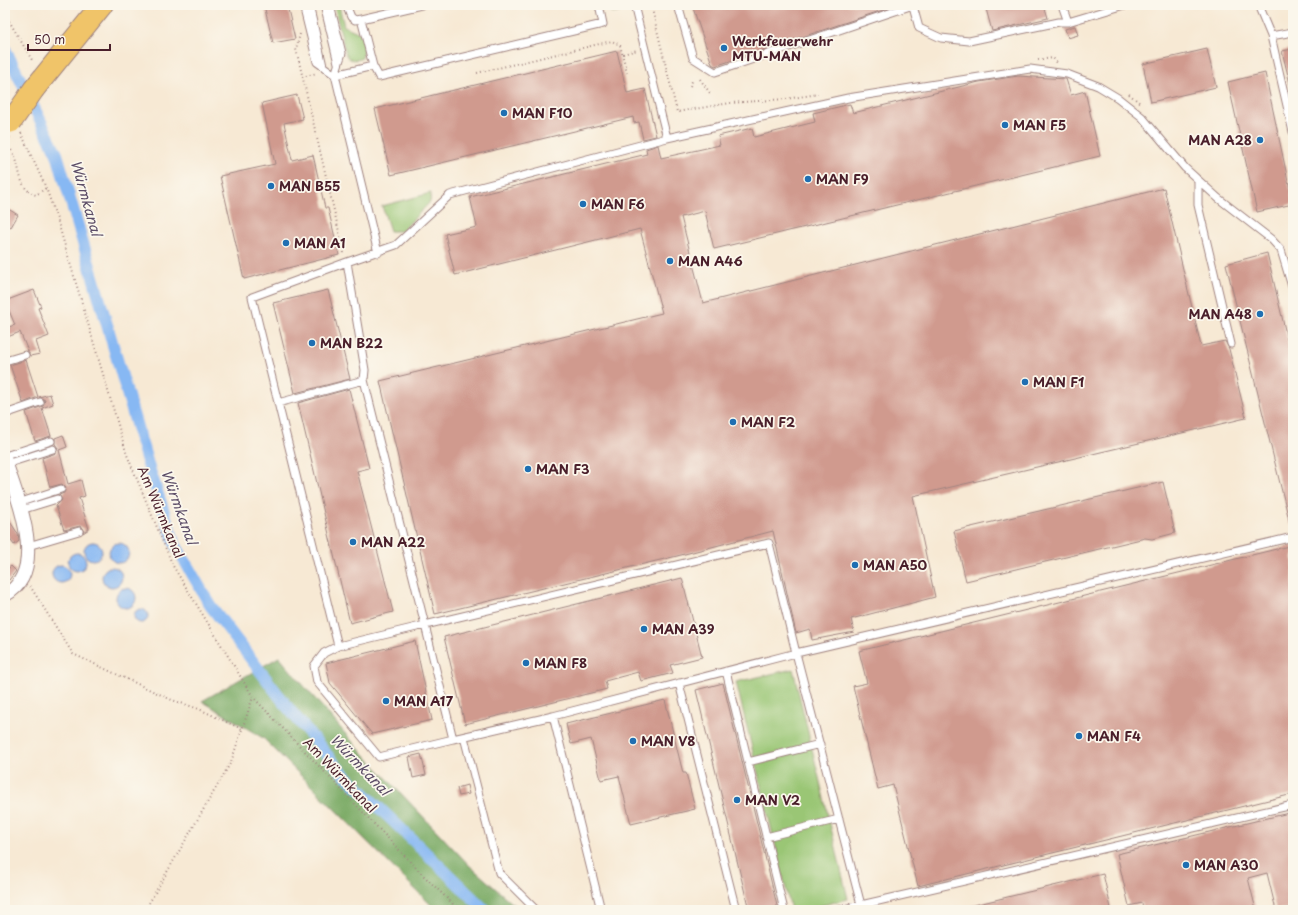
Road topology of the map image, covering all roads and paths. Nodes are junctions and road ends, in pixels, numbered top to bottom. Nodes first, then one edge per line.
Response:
1 (87, 5) edge
2 (102, 5) edge
3 (303, 5) edge
4 (309, 5) edge
5 (324, 5) edge
6 (330, 5) edge
7 (346, 5) edge
8 (422, 5) edge
9 (599, 5) edge
10 (634, 5) edge
11 (678, 5) edge
12 (1062, 5) edge
13 (1125, 5) edge
14 (1258, 5) edge
15 (913, 6) edge
16 (5, 14) edge
17 (362, 19) junction
18 (1068, 22) junction
19 (1293, 32) edge
20 (300, 34) dead end
21 (1271, 36) junction
22 (338, 63) junction
23 (323, 66) junction
24 (373, 66) junction
25 (477, 73) dead end
26 (627, 73) dead end
27 (335, 74) junction
28 (32, 75) junction
29 (693, 79) dead end
30 (700, 79) dead end
31 (690, 86) dead end
32 (710, 93) dead end
33 (10, 122) edge
34 (1293, 131) edge
35 (667, 138) junction
36 (5, 145) edge
37 (1198, 181) junction
38 (46, 188) junction
39 (378, 253) junction
40 (346, 262) junction
41 (1293, 290) edge
42 (1231, 344) dead end
43 (25, 355) dead end
44 (5, 362) edge
45 (364, 380) junction
46 (40, 402) dead end
47 (278, 403) junction
48 (5, 414) edge
49 (52, 445) dead end
50 (5, 460) edge
51 (61, 489) dead end
52 (57, 499) dead end
53 (20, 506) junction
54 (79, 531) dead end
55 (1293, 537) edge
56 (28, 546) junction
57 (22, 574) junction
58 (5, 595) edge
59 (425, 625) junction
60 (338, 646) junction
61 (796, 653) junction
62 (726, 671) junction
63 (679, 683) junction
64 (253, 697) junction
65 (553, 716) junction
66 (242, 729) junction
67 (464, 737) junction
68 (453, 739) junction
69 (820, 744) junction
70 (748, 762) junction
71 (1293, 805) edge
72 (839, 819) junction
73 (766, 836) junction
74 (862, 907) edge
75 (145, 910) edge
76 (459, 910) edge
77 (536, 910) edge
78 (601, 910) edge
79 (736, 910) edge
80 (784, 910) edge
81 (839, 910) edge

1 - 28 main road
2 - 28 main road
3 - 23 lane
4 - 23 lane
5 - 22 lane
6 - 22 lane
7 - 17 lane
8 - 17 lane
9 - 24 lane
10 - 35 lane
11 - 15 lane
12 - 18 lane
13 - 18 lane
14 - 21 lane
15 - 18 lane
16 - 28 path
17 - 24 lane
19 - 21 lane
20 - 40 path
21 - 34 lane
22 - 27 lane
23 - 27 lane
24 - 27 lane
25 - 26 path
27 - 39 lane
28 - 33 main road
29 - 31 path
30 - 32 path
33 - 38 path, Am Würmkanal
35 - 37 lane
35 - 39 lane
36 - 38 path
37 - 41 lane
37 - 42 lane
38 - 64 path, Am Würmkanal
39 - 40 lane
40 - 45 lane
40 - 47 lane
43 - 44 lane
45 - 47 lane
45 - 59 lane
46 - 48 lane
47 - 60 lane
49 - 50 lane
50 - 53 street
51 - 53 lane
52 - 53 lane
53 - 56 street
54 - 56 lane
55 - 61 lane
56 - 57 street
57 - 58 street
57 - 66 path
59 - 60 lane
59 - 61 lane
59 - 68 lane
60 - 68 lane
61 - 62 lane
61 - 69 lane
62 - 63 lane
62 - 70 lane
63 - 65 lane
63 - 79 lane
64 - 66 path
64 - 76 path, Am Würmkanal
65 - 67 lane
65 - 78 lane
66 - 75 path
67 - 68 lane
67 - 77 lane
69 - 70 lane
69 - 72 lane
70 - 73 lane
71 - 74 lane
72 - 73 lane
72 - 74 lane
73 - 80 lane
74 - 81 lane

